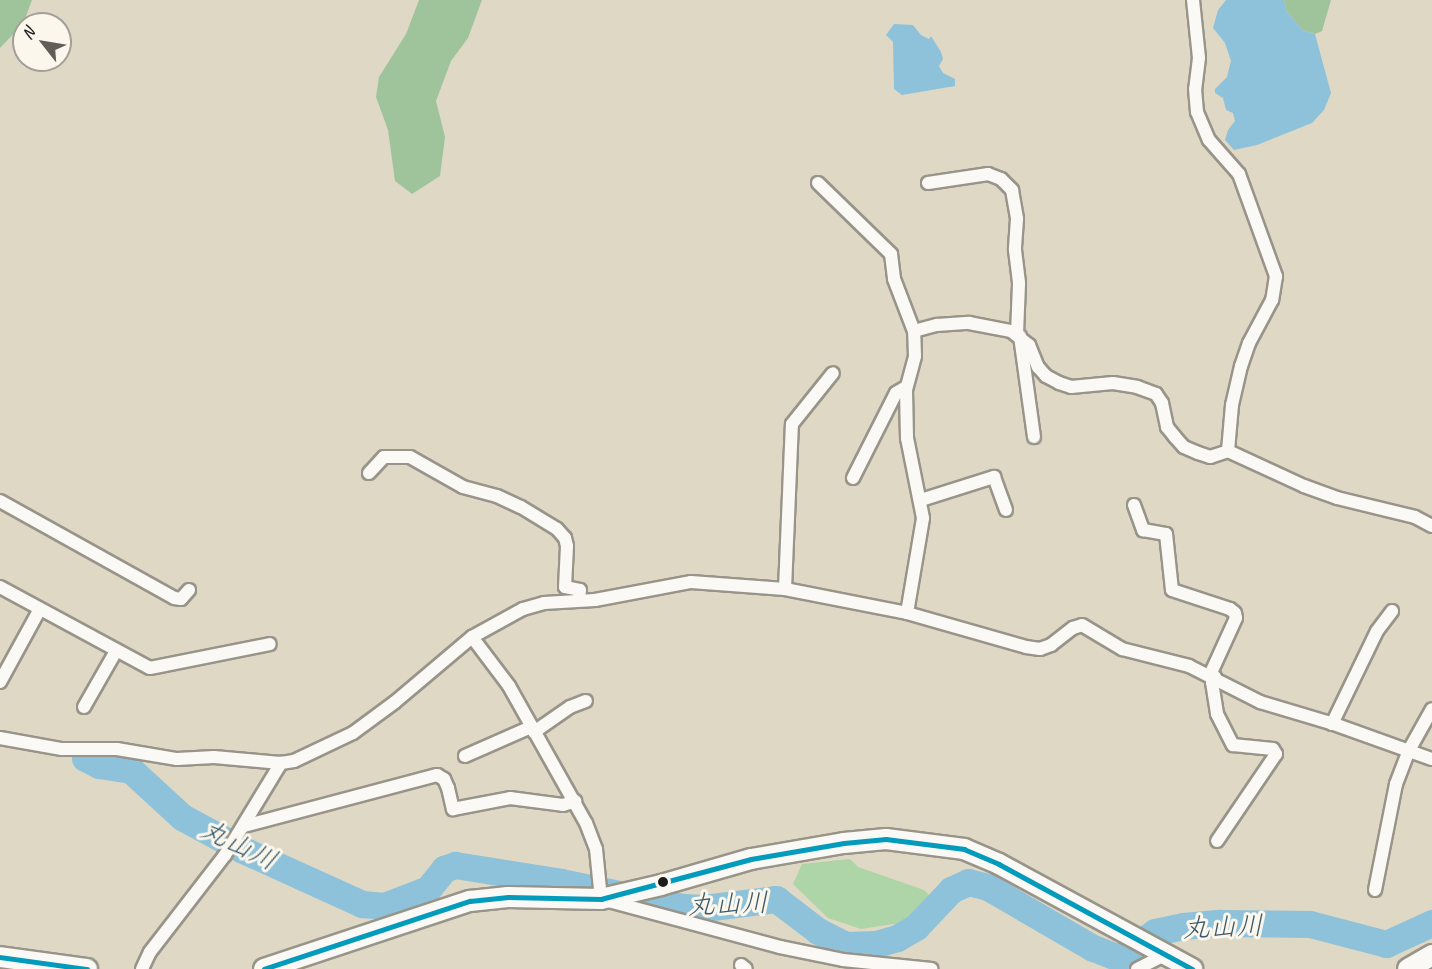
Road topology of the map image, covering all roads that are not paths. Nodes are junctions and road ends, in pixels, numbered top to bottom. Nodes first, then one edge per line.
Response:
1 (1193, 0) edge
2 (818, 183) dead end
3 (928, 183) dead end
4 (914, 331) junction
5 (1019, 335) junction
6 (833, 372) dead end
7 (906, 387) junction
8 (1034, 438) dead end
9 (1228, 451) junction
10 (369, 474) dead end
11 (853, 478) dead end
12 (921, 500) junction
13 (0, 501) edge
14 (1134, 505) dead end
15 (1006, 510) dead end
16 (1432, 526) edge
17 (0, 587) edge
18 (785, 589) junction
19 (189, 590) dead end
20 (579, 600) junction
21 (40, 609) junction
22 (1392, 612) dead end
23 (907, 613) junction
24 (472, 637) junction
25 (270, 644) dead end
26 (116, 651) junction
27 (1212, 676) junction
28 (0, 682) edge
29 (586, 701) dead end
30 (84, 707) dead end
31 (1432, 709) edge
32 (1332, 724) junction
33 (533, 730) junction
34 (1, 736) edge
35 (1408, 752) junction
36 (465, 756) dead end
37 (1432, 759) edge
38 (281, 763) junction
39 (575, 801) junction
40 (244, 826) junction
41 (1217, 842) dead end
42 (1375, 890) dead end
43 (602, 899) junction
44 (1163, 955) junction
45 (1432, 955) edge
46 (0, 957) edge
47 (863, 966) edge
48 (87, 969) edge
49 (142, 969) edge
50 (264, 969) edge
51 (932, 969) edge
52 (1137, 969) edge
53 (1192, 969) edge
54 (1408, 969) edge

1 - 9 street
2 - 4 street
3 - 5 street
4 - 5 street
4 - 7 street
5 - 8 street
5 - 9 street
6 - 18 street
7 - 11 street
7 - 12 street
9 - 16 street
10 - 20 street
12 - 15 street
12 - 23 street
13 - 19 street
14 - 27 street
17 - 21 street
18 - 20 street
18 - 23 street
20 - 24 street
21 - 26 street
21 - 28 street
22 - 32 street
23 - 27 street
24 - 33 street
24 - 38 street
25 - 26 street
26 - 30 street
27 - 32 street
27 - 41 street
29 - 33 street
31 - 35 street
32 - 35 street
33 - 36 street
33 - 39 street
34 - 38 street
35 - 37 street
35 - 42 street
38 - 40 street
39 - 40 street
39 - 43 street
40 - 49 street
43 - 44 main road
43 - 47 street
43 - 50 main road
44 - 52 street
44 - 53 main road
45 - 54 main road
46 - 48 main road
47 - 51 street

